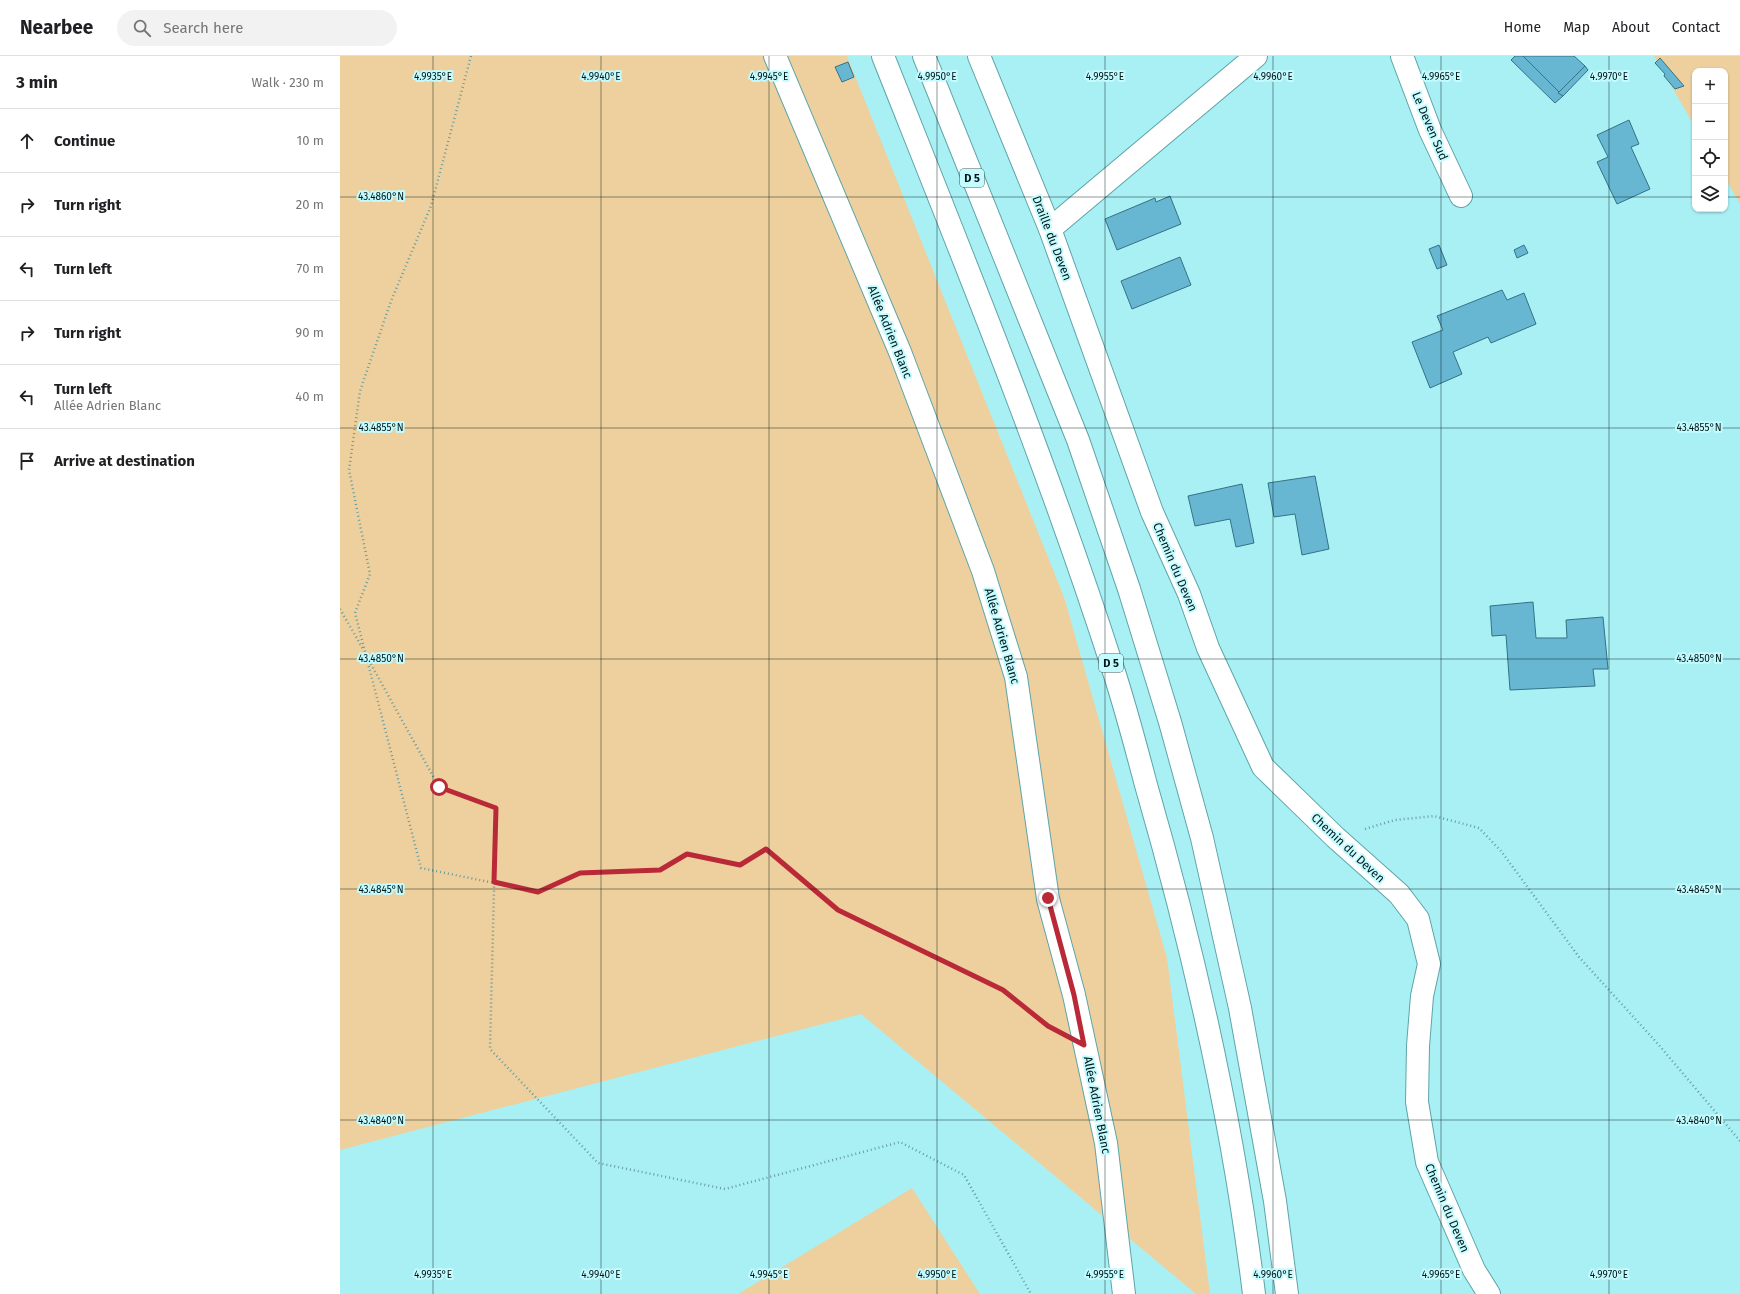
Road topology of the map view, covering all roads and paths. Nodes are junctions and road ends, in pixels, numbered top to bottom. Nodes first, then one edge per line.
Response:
1 (470, 56) edge
2 (775, 56) edge
3 (883, 56) edge
4 (924, 56) edge
5 (979, 56) edge
6 (1256, 56) edge
7 (1402, 56) edge
8 (1461, 196) dead end
9 (1050, 229) junction
10 (1120, 421) joint
11 (340, 609) edge
12 (365, 653) junction
13 (1335, 837) junction
14 (494, 882) junction
15 (1084, 1045) junction
16 (1740, 1140) edge
17 (1031, 1294) edge
18 (1124, 1294) edge
19 (1254, 1294) edge
20 (1287, 1294) edge
21 (1489, 1294) edge

1 - 12 path
2 - 15 street, Allée Adrien Blanc
3 - 19 street, D 5
4 - 20 street, D 5
5 - 9 street, Draille du Deven
6 - 9 street
7 - 8 street, Le Deven Sud
9 - 10 street, Draille du Deven
10 - 13 street, Chemin du Deven
11 - 12 path
12 - 14 path
12 - 14 path
13 - 16 path
13 - 21 street, Chemin du Deven
14 - 15 path
14 - 17 path
15 - 18 street, Allée Adrien Blanc

